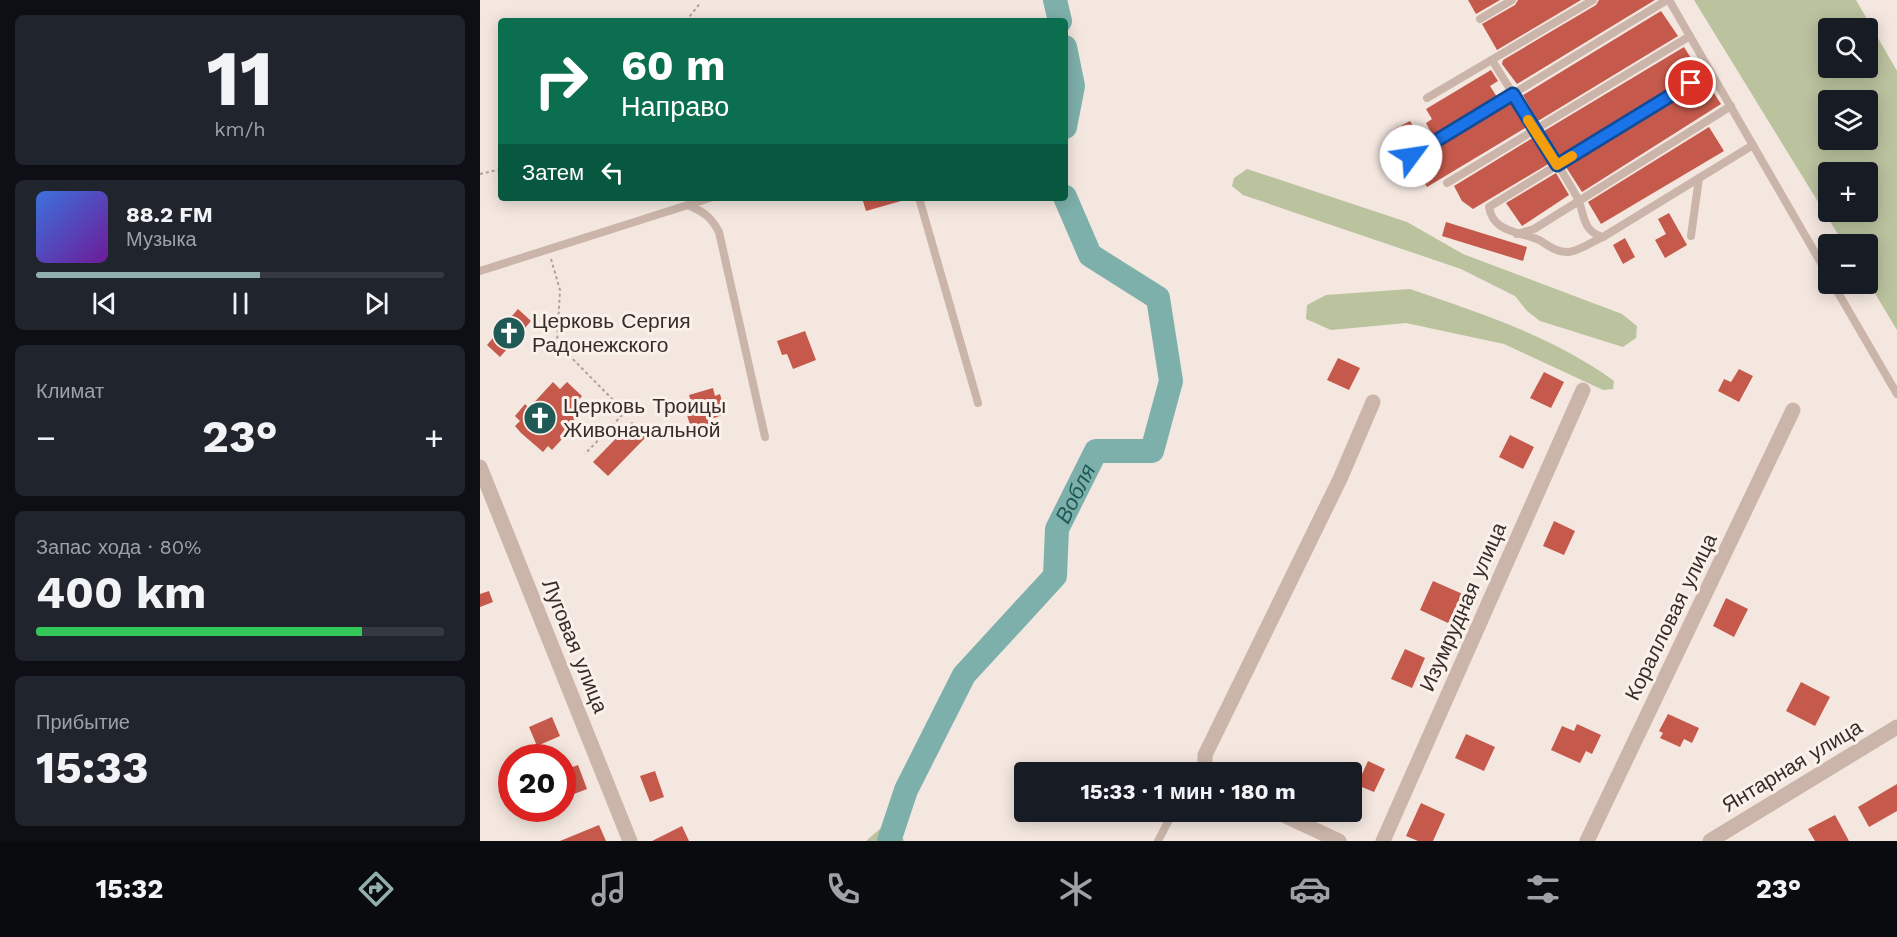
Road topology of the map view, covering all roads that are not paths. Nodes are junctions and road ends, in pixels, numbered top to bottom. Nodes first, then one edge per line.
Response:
1 (1512, 0) edge
2 (1593, 0) edge
3 (1668, 0) edge
4 (1480, 19) dead end
5 (1690, 36) junction
6 (1492, 60) junction
7 (1710, 71) junction
8 (1513, 94) junction
9 (1427, 98) dead end
10 (1731, 106) junction
11 (1535, 130) junction
12 (1753, 145) junction
13 (1411, 156) dead end
14 (1557, 165) junction
15 (1700, 178) junction
16 (1447, 183) dead end
17 (1578, 200) junction
18 (701, 201) edge
19 (920, 201) edge
20 (688, 205) junction
21 (1516, 234) junction
22 (1691, 236) dead end
23 (1602, 237) junction
24 (1818, 258) edge
25 (480, 271) edge
26 (1839, 294) edge
27 (1583, 390) dead end
28 (1897, 394) edge
29 (1373, 402) dead end
30 (978, 403) dead end
31 (1793, 410) dead end
32 (765, 437) dead end
33 (480, 467) edge
34 (1897, 727) edge
35 (1205, 762) edge
36 (1168, 822) edge
37 (1298, 822) edge
38 (630, 841) edge
39 (1158, 841) edge
40 (1339, 841) edge
41 (1383, 841) edge
42 (1587, 841) edge
43 (1710, 841) edge

1 - 4 lane
2 - 6 lane
3 - 5 lane
3 - 8 lane
5 - 7 lane
5 - 11 lane
6 - 8 lane
6 - 9 lane
7 - 10 lane
7 - 14 lane
8 - 11 lane
8 - 13 lane
10 - 12 lane
10 - 17 lane
11 - 14 lane
11 - 16 lane
12 - 15 lane
12 - 24 lane
14 - 17 lane
14 - 21 lane
15 - 22 lane
15 - 23 lane
17 - 21 lane
17 - 23 lane
18 - 20 lane
19 - 30 lane
20 - 25 lane
20 - 32 lane
21 - 23 lane
26 - 28 lane
27 - 41 street, Изумрудная улица
29 - 35 street
31 - 42 street, Коралловая улица
33 - 38 street, Луговая улица
34 - 43 street, Янтарная улица
36 - 39 lane
37 - 40 street

